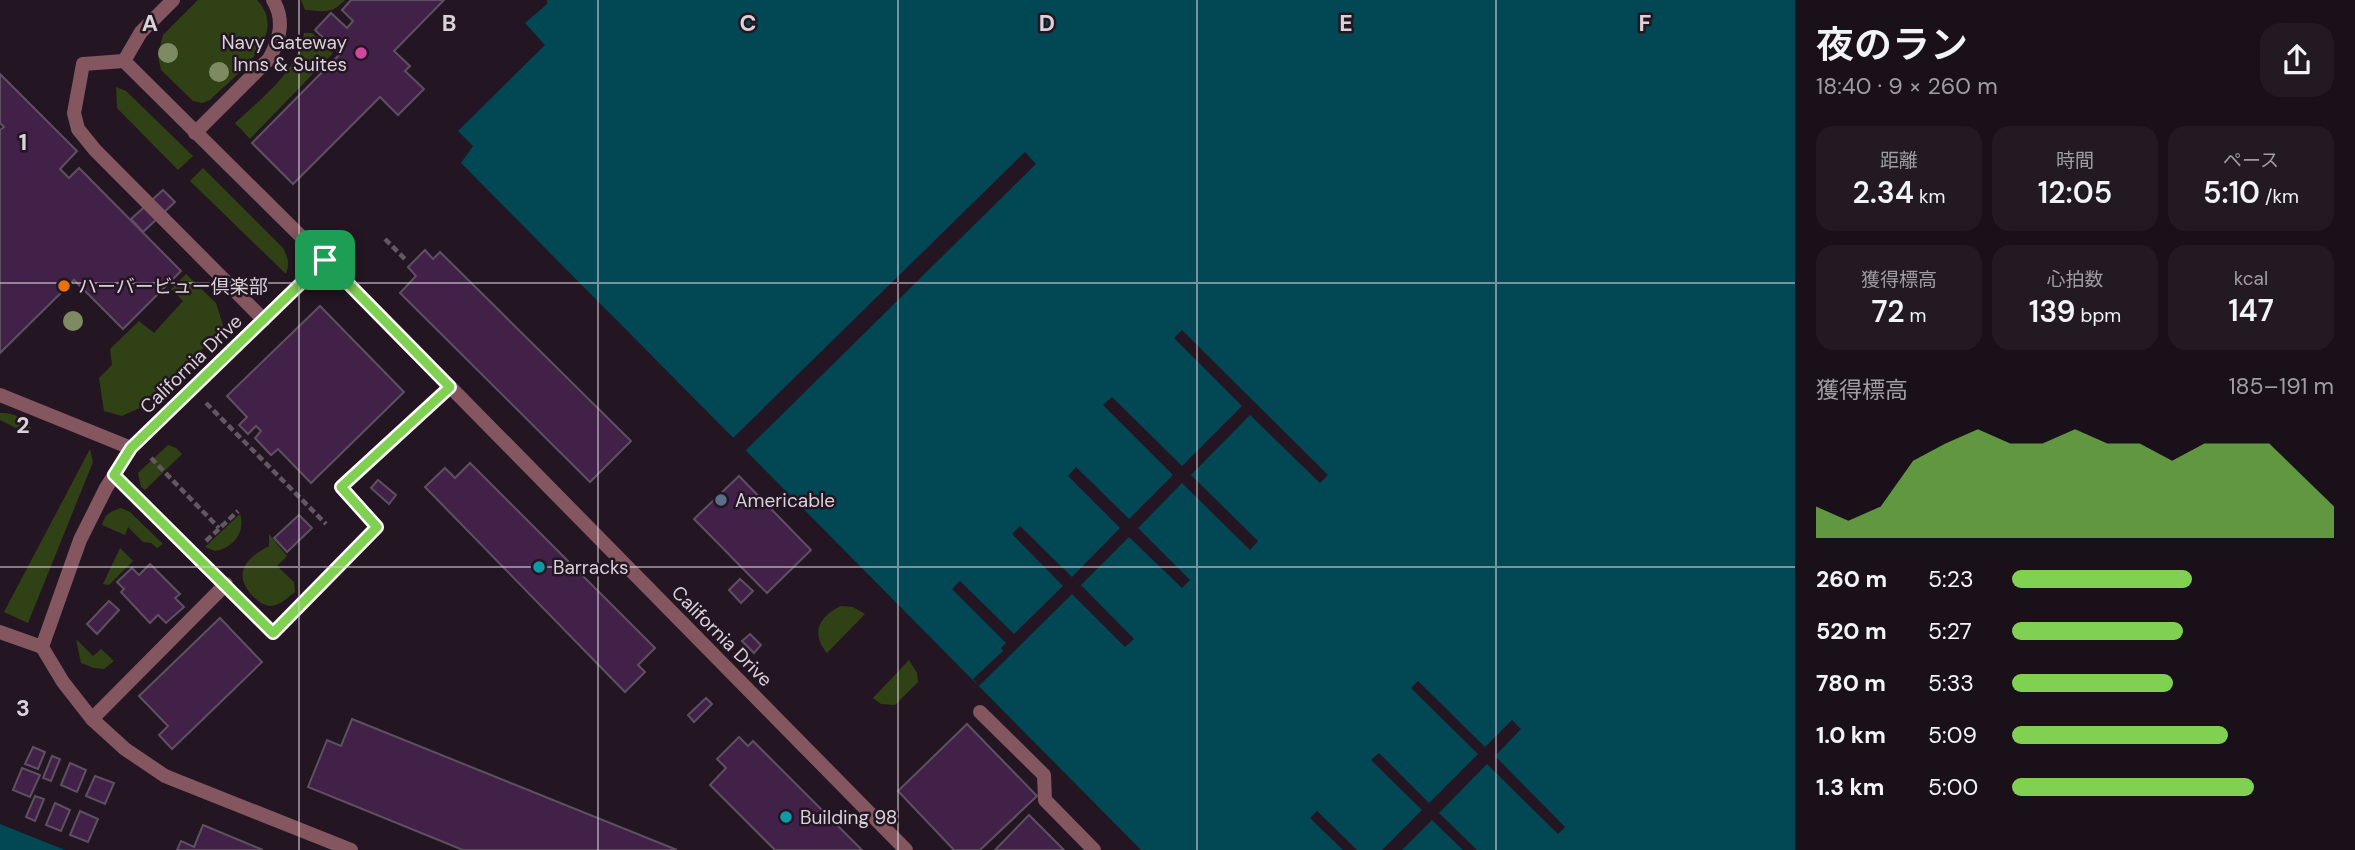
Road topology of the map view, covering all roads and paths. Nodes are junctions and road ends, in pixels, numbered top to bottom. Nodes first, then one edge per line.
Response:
1 (173, 0) edge
2 (273, 0) edge
3 (124, 61) junction
4 (195, 133) junction
5 (385, 239) dead end
6 (325, 260) junction
7 (407, 260) dead end
8 (264, 320) junction
9 (450, 387) junction
10 (0, 395) edge
11 (205, 402) dead end
12 (131, 448) junction
13 (150, 457) dead end
14 (114, 475) junction
15 (238, 511) dead end
16 (326, 524) dead end
17 (219, 528) junction
18 (203, 544) dead end
19 (226, 584) junction
20 (0, 632) edge
21 (42, 647) junction
22 (980, 712) dead end
23 (92, 719) junction
24 (351, 850) edge
25 (906, 850) edge
26 (1094, 850) edge

1 - 3 street
2 - 4 street
3 - 4 street
3 - 8 street
4 - 6 street
5 - 7 path
6 - 8 street, California Drive
6 - 9 street, California Drive
8 - 12 street, California Drive
9 - 19 street
9 - 25 street, California Drive
10 - 12 street
11 - 16 path
12 - 14 street, California Drive
13 - 17 path
14 - 19 street
14 - 21 street, California Drive
15 - 17 path
17 - 18 path
19 - 23 street
20 - 21 street
21 - 23 street
22 - 26 street
23 - 24 street

